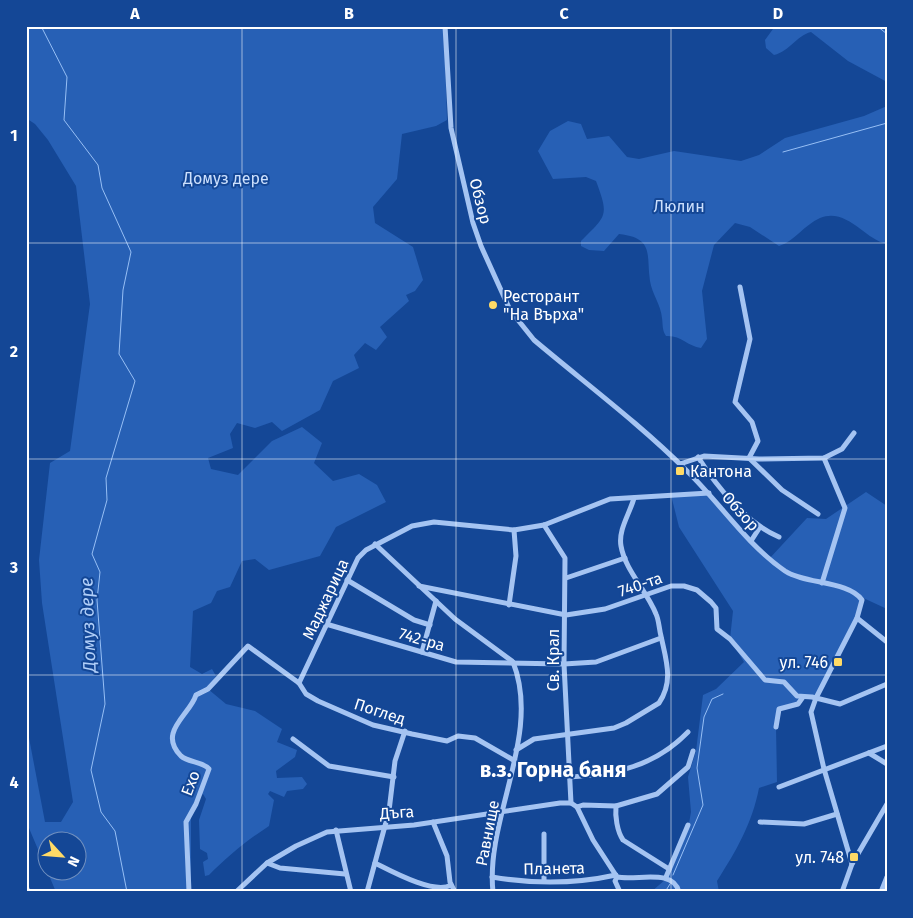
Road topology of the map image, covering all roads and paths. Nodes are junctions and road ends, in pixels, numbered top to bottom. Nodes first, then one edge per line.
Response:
1 (445, 26) edge
2 (740, 287) dead end
3 (854, 433) dead end
4 (698, 457) junction
5 (749, 458) junction
6 (824, 458) junction
7 (680, 464) junction
8 (709, 494) junction
9 (634, 498) junction
10 (818, 514) dead end
11 (544, 525) junction
12 (760, 527) junction
13 (514, 530) junction
14 (779, 537) dead end
15 (751, 541) junction
16 (375, 544) junction
17 (625, 558) junction
18 (566, 578) junction
19 (347, 580) junction
20 (822, 583) junction
21 (419, 586) junction
22 (645, 595) junction
23 (436, 601) junction
24 (509, 605) junction
25 (566, 615) junction
26 (857, 618) junction
27 (326, 624) junction
28 (430, 625) junction
29 (661, 638) junction
30 (887, 642) edge
31 (252, 648) joint
32 (422, 652) junction
33 (513, 662) junction
34 (564, 664) junction
35 (300, 684) junction
36 (887, 684) edge
37 (803, 697) junction
38 (816, 698) junction
39 (776, 728) dead end
40 (405, 731) junction
41 (688, 732) dead end
42 (566, 736) junction
43 (293, 739) dead end
44 (887, 746) edge
45 (516, 750) junction
46 (693, 751) dead end
47 (869, 753) junction
48 (515, 761) junction
49 (887, 764) edge
50 (824, 769) junction
51 (394, 777) junction
52 (569, 777) junction
53 (779, 787) dead end
54 (570, 803) junction
55 (887, 804) edge
56 (616, 806) junction
57 (577, 807) junction
58 (502, 810) junction
59 (837, 814) junction
60 (433, 822) junction
61 (760, 822) dead end
62 (688, 825) dead end
63 (385, 826) junction
64 (336, 830) junction
65 (544, 834) dead end
66 (267, 863) junction
67 (375, 863) junction
68 (852, 864) junction
69 (669, 869) junction
70 (346, 874) junction
71 (616, 876) junction
72 (492, 877) junction
73 (666, 877) junction
74 (887, 877) edge
75 (544, 881) junction
76 (26, 886) edge
77 (451, 886) junction
78 (28, 892) edge
79 (189, 892) edge
80 (236, 892) edge
81 (351, 892) edge
82 (367, 892) edge
83 (455, 892) edge
84 (493, 892) edge
85 (620, 892) edge
86 (679, 892) edge
87 (842, 892) edge
88 (881, 892) edge

1 - 7 street, Обзор
2 - 5 street
3 - 6 street
4 - 5 street
4 - 7 street
4 - 12 street
5 - 6 street
5 - 10 street
6 - 20 street
7 - 8 street, Обзор
8 - 9 street, Маджарица
8 - 15 street, Обзор
9 - 11 street, Маджарица
9 - 17 street
11 - 13 street, Маджарица
11 - 18 street, Св. Крал
12 - 14 street
12 - 15 street
13 - 16 street, Маджарица
13 - 24 street
15 - 20 street, Обзор
16 - 19 street, Маджарица
16 - 21 street
17 - 18 street
17 - 22 street
18 - 25 street, Св. Крал
19 - 27 street, Маджарица
19 - 28 street
20 - 26 street, Обзор
21 - 23 street
21 - 24 street, 740-та
22 - 25 street, 740-та
22 - 29 street
22 - 37 street, 740-та
23 - 28 street
23 - 33 street
24 - 25 street, 740-та
25 - 34 street, Св. Крал
26 - 30 street
26 - 38 street, Обзор
27 - 32 street, 742-ра
27 - 35 street, Маджарица
28 - 32 street
29 - 34 street, 742-ра
29 - 42 street
31 - 35 street, Поглед
31 - 79 street, Ехо
32 - 33 street, 742-ра
33 - 34 street, 742-ра
33 - 45 street, Равнище
34 - 42 street, Св. Крал
35 - 40 street, Поглед
36 - 38 street
37 - 38 street
37 - 39 street
38 - 50 street, Обзор
40 - 48 street, Поглед
40 - 51 street
41 - 52 street
42 - 45 street
42 - 52 street, Св. Крал
43 - 51 street
44 - 47 street
45 - 48 street, Равнище
46 - 56 street
47 - 49 street
47 - 50 street
48 - 58 street, Равнище
50 - 53 street
50 - 59 street, Обзор
51 - 63 street
52 - 54 street, Св. Крал
54 - 57 street
54 - 58 street, Дъга
55 - 68 street
56 - 57 street
56 - 69 street
57 - 71 street
58 - 60 street, Дъга
58 - 72 street, Равнище
59 - 61 street
59 - 68 street, Обзор
60 - 63 street, Дъга
60 - 77 street
62 - 69 street
63 - 64 street, Дъга
63 - 67 street
64 - 66 street, Дъга
64 - 70 street
65 - 75 street
66 - 70 street
66 - 80 street, Дъга
67 - 77 street
67 - 82 street
68 - 87 street
69 - 73 street
70 - 81 street
71 - 73 street, Планета
71 - 75 street, Планета
71 - 85 street
72 - 75 street, Планета
72 - 84 street, Равнище
73 - 86 street
74 - 88 street
76 - 78 street
77 - 83 street

